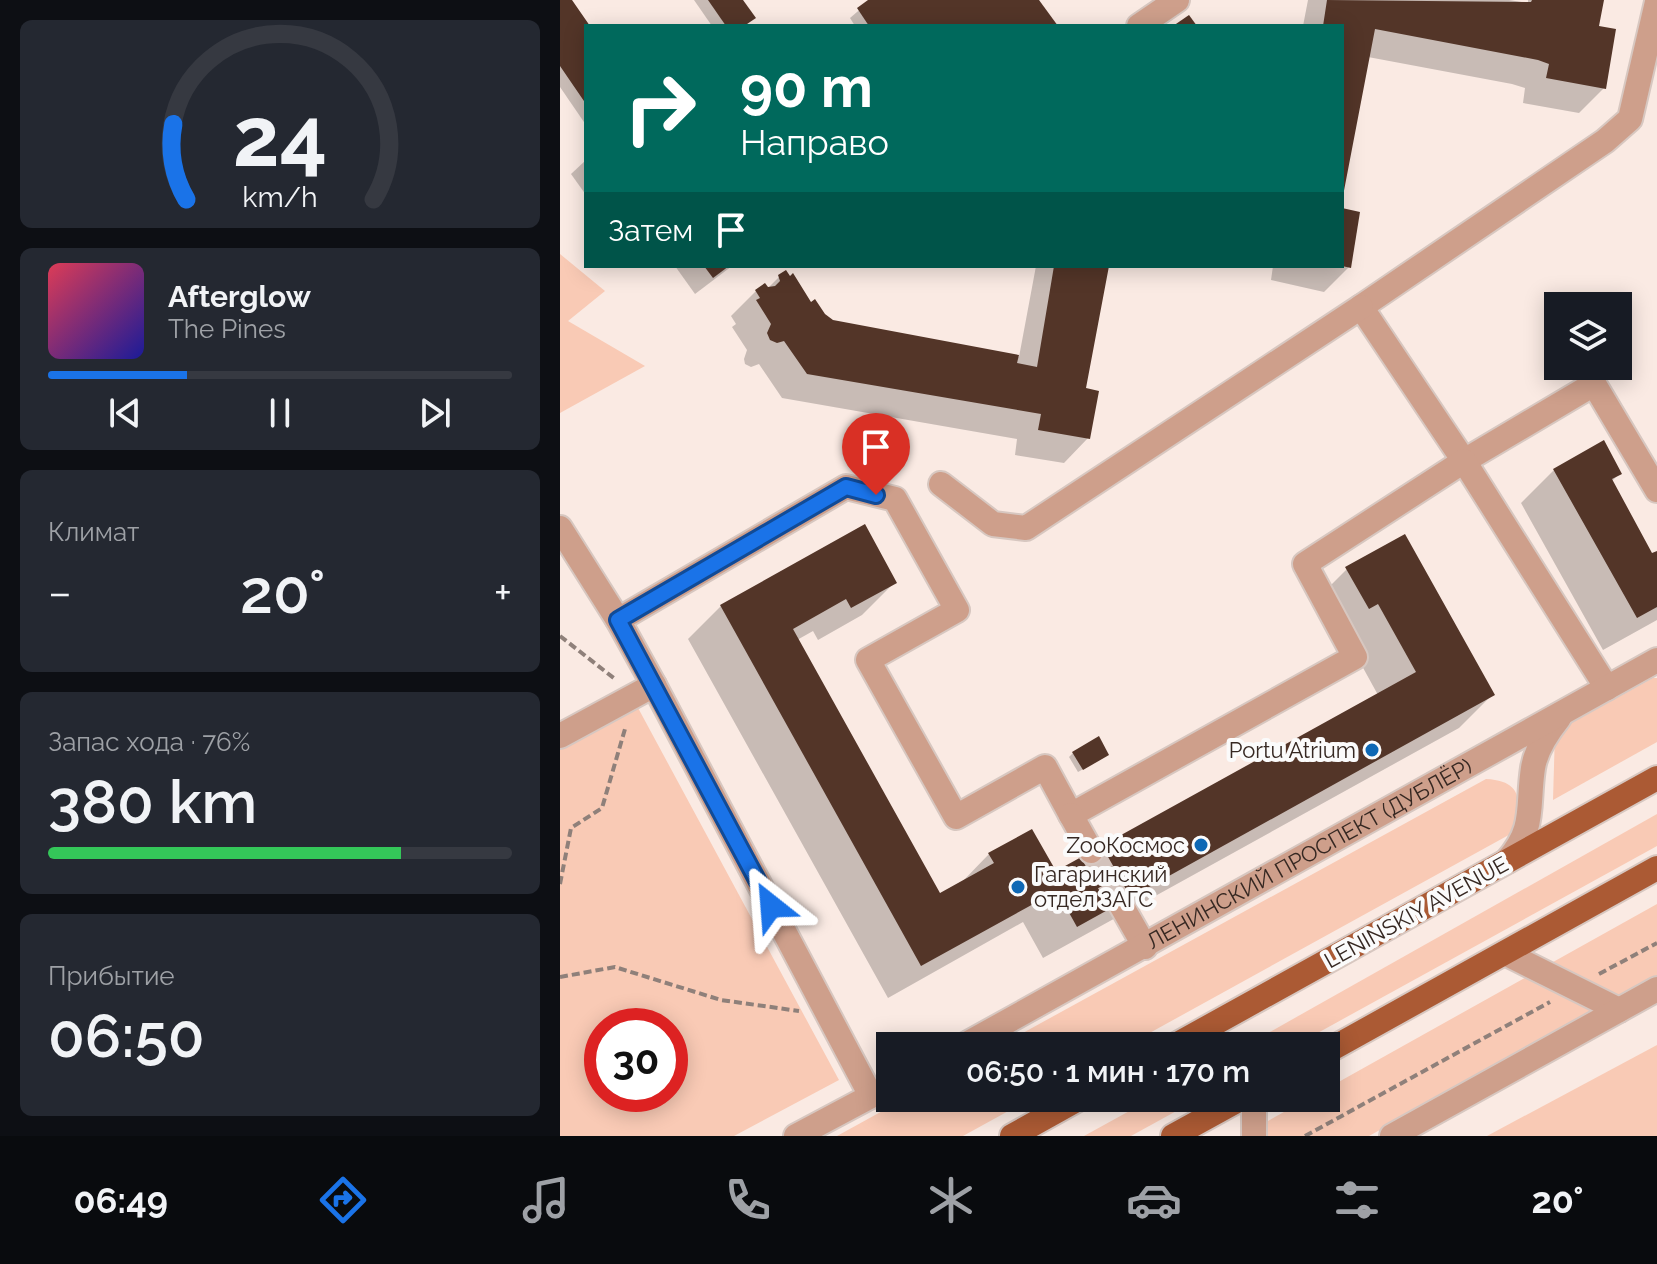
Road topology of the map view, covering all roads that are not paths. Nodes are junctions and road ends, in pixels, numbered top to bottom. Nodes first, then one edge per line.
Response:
1 (1177, 0) edge
2 (1657, 2) edge
3 (1142, 24) edge
4 (1361, 307) junction
5 (1464, 461) junction
6 (941, 484) dead end
7 (1657, 490) edge
8 (560, 528) edge
9 (618, 620) junction
10 (1657, 660) edge
11 (1607, 688) junction
12 (644, 690) junction
13 (1563, 713) junction
14 (560, 736) edge
15 (1657, 778) edge
16 (1071, 815) junction
17 (1091, 851) tunnel mouth
18 (1507, 861) junction
19 (1657, 868) edge
20 (1120, 903) tunnel mouth
21 (1145, 947) junction
22 (1505, 953) junction
23 (1657, 989) edge
24 (1619, 1010) junction
25 (989, 1032) edge
26 (1199, 1032) edge
27 (1340, 1044) edge
28 (876, 1083) edge
29 (876, 1094) edge
30 (1055, 1112) edge
31 (1217, 1112) edge
32 (1254, 1112) edge
33 (796, 1136) edge
34 (1012, 1136) edge
35 (1173, 1136) edge
36 (1254, 1136) edge
37 (1392, 1136) edge

1 - 3 street
2 - 4 street
4 - 5 street
4 - 6 street
5 - 7 street
5 - 11 street
5 - 16 street
8 - 9 street
9 - 12 street
9 - 16 street
10 - 11 street, ЛЕНИНСКИЙ ПРОСПЕКТ (ДУБЛЁР)
11 - 13 street, ЛЕНИНСКИЙ ПРОСПЕКТ (ДУБЛЁР)
12 - 14 street
12 - 28 street
13 - 18 street
13 - 21 street, ЛЕНИНСКИЙ ПРОСПЕКТ (ДУБЛЁР)
15 - 18 main road, LENINSKIY AVENUE
16 - 17 street
18 - 26 main road, LENINSKIY AVENUE
19 - 22 main road
20 - 21 street
21 - 25 street, ЛЕНИНСКИЙ ПРОСПЕКТ (ДУБЛЁР)
22 - 24 street
22 - 27 main road
23 - 24 street
24 - 37 street
29 - 33 street
30 - 34 main road
31 - 35 main road
32 - 36 street

